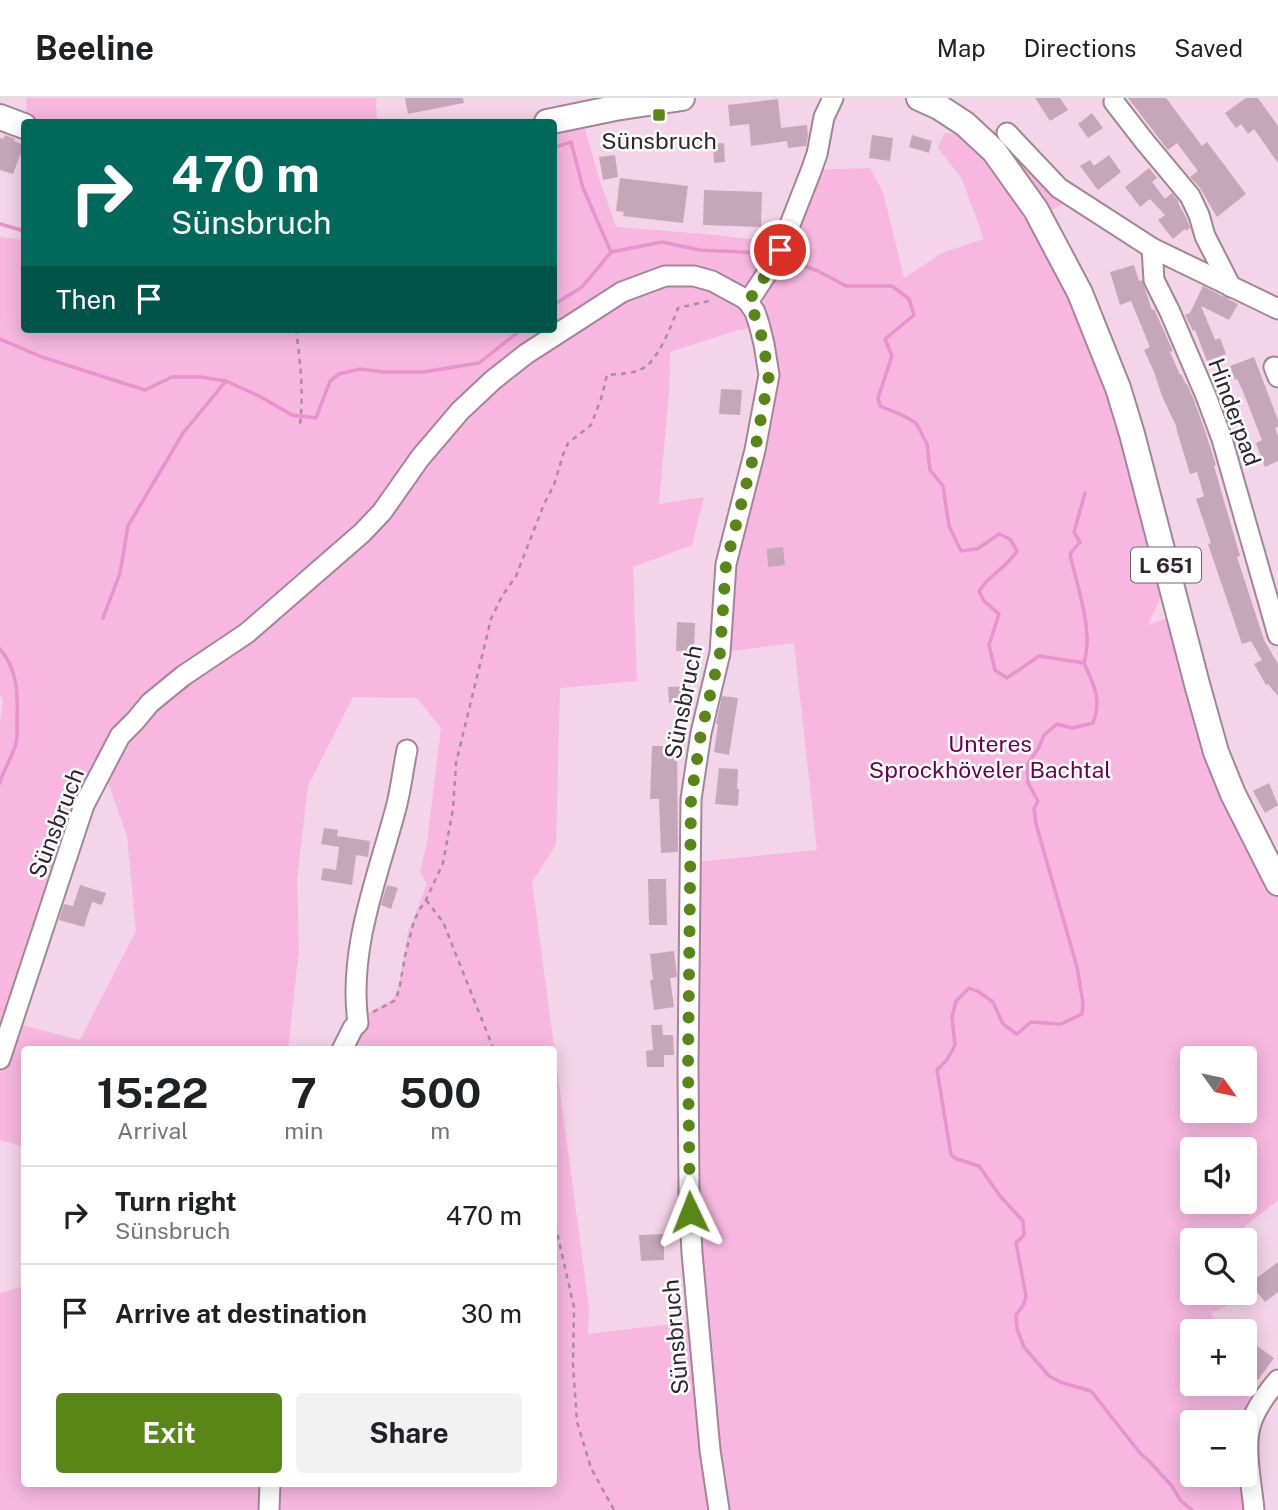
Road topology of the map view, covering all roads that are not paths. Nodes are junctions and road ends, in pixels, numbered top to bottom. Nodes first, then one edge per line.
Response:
1 (682, 98) edge
2 (833, 98) edge
3 (919, 98) edge
4 (1114, 102) dead end
5 (0, 117) edge
6 (557, 120) edge
7 (21, 125) edge
8 (1007, 133) dead end
9 (1152, 248) junction
10 (1231, 287) junction
11 (747, 301) junction
12 (1278, 309) edge
13 (1278, 635) edge
14 (407, 750) dead end
15 (1278, 883) edge
16 (344, 1046) edge
17 (0, 1059) edge
18 (1278, 1380) edge
19 (270, 1487) edge
20 (269, 1510) edge
21 (719, 1510) edge
22 (1254, 1510) edge

1 - 6 main road
2 - 11 street
3 - 15 main road, L 651
4 - 10 street
5 - 7 main road
8 - 9 street
9 - 10 street
9 - 13 street, Hinderpad
10 - 12 street
11 - 17 street, Sünsbruch
11 - 21 street, Sünsbruch
14 - 16 street
18 - 22 street
19 - 20 street

